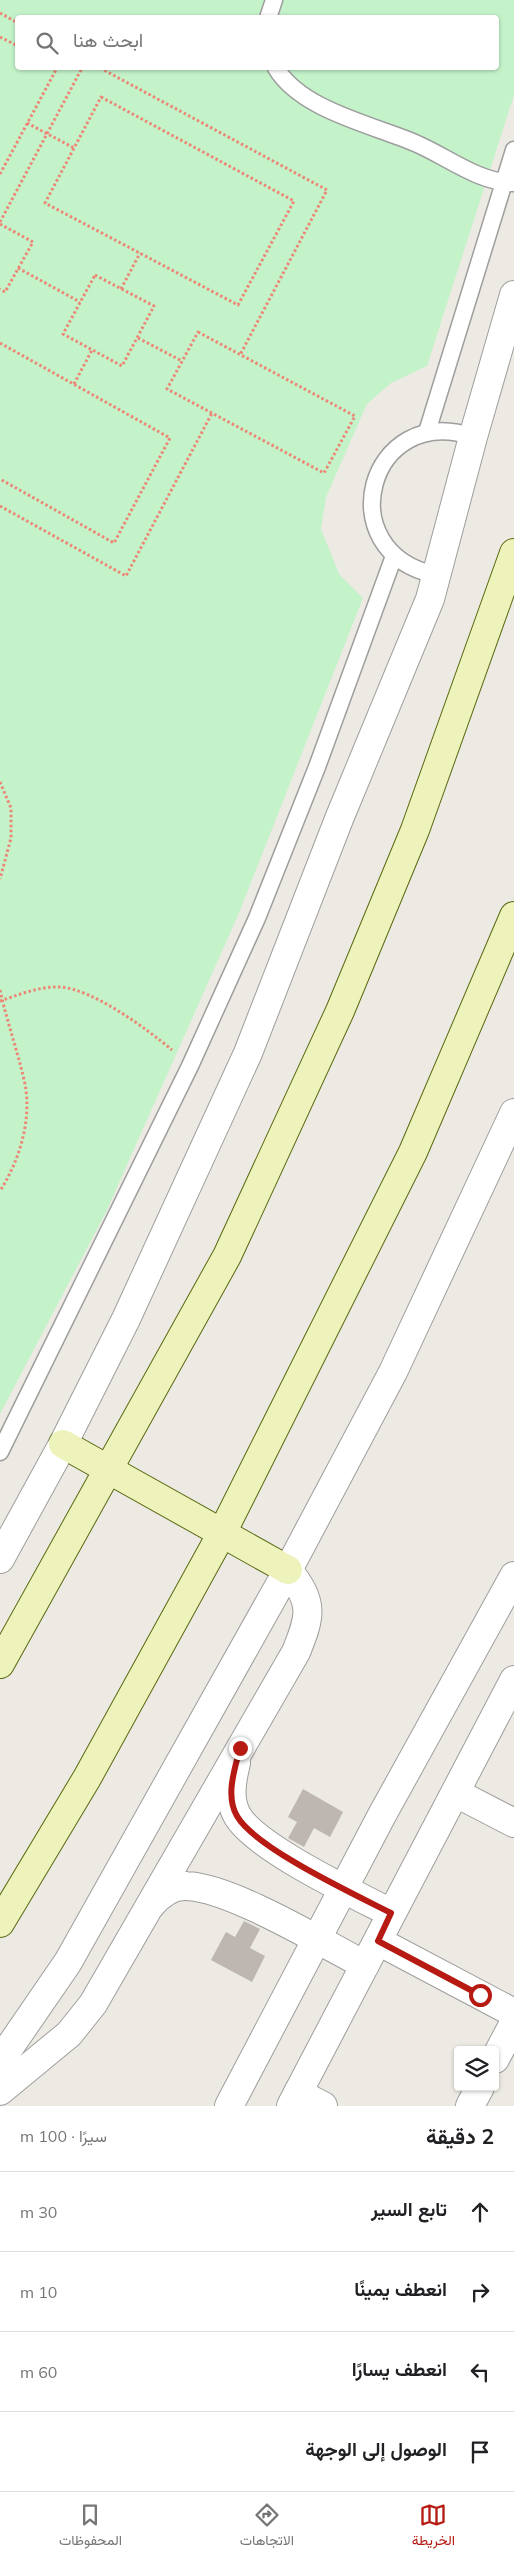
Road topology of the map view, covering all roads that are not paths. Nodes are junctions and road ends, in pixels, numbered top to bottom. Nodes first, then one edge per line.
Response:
1 (274, 0) edge
2 (269, 15) edge
3 (278, 70) edge
4 (514, 150) edge
5 (509, 183) edge
6 (514, 294) edge
7 (427, 432) junction
8 (473, 437) junction
9 (514, 553) edge
10 (394, 556) junction
11 (436, 575) junction
12 (514, 916) edge
13 (514, 1114) edge
14 (63, 1444) junction
15 (0, 1452) edge
16 (110, 1470) junction
17 (222, 1533) junction
18 (0, 1559) edge
19 (288, 1570) junction
20 (514, 1576) edge
21 (0, 1664) edge
22 (514, 1680) edge
23 (240, 1748) junction
24 (456, 1793) junction
25 (514, 1824) edge
26 (343, 1888) junction
27 (145, 1911) junction
28 (391, 1913) junction
29 (0, 1923) edge
30 (316, 1941) junction
31 (378, 1941) junction
32 (365, 1965) junction
33 (514, 2013) edge
34 (514, 2024) edge
35 (499, 2052) edge
36 (0, 2061) edge
37 (0, 2090) edge
38 (478, 2091) edge
39 (295, 2100) edge
40 (229, 2106) edge
41 (323, 2106) edge
42 (470, 2106) edge

1 - 2 lane
3 - 5 lane
4 - 5 lane
5 - 7 lane
6 - 8 street
7 - 8 lane
7 - 10 lane
8 - 11 street
9 - 16 street
10 - 11 lane
10 - 15 lane
11 - 14 street
12 - 17 street
13 - 19 street
14 - 16 street
14 - 18 street
16 - 17 street
16 - 21 street
17 - 19 street
17 - 29 street
19 - 23 street
19 - 36 street
20 - 26 street
22 - 24 street
23 - 26 street
23 - 27 street
24 - 25 street
24 - 28 street
26 - 28 street
26 - 30 street
27 - 30 street
27 - 37 street
28 - 31 street
30 - 32 street
30 - 40 street
31 - 32 street
31 - 33 street
32 - 39 street
34 - 35 street
38 - 42 street
39 - 41 street

